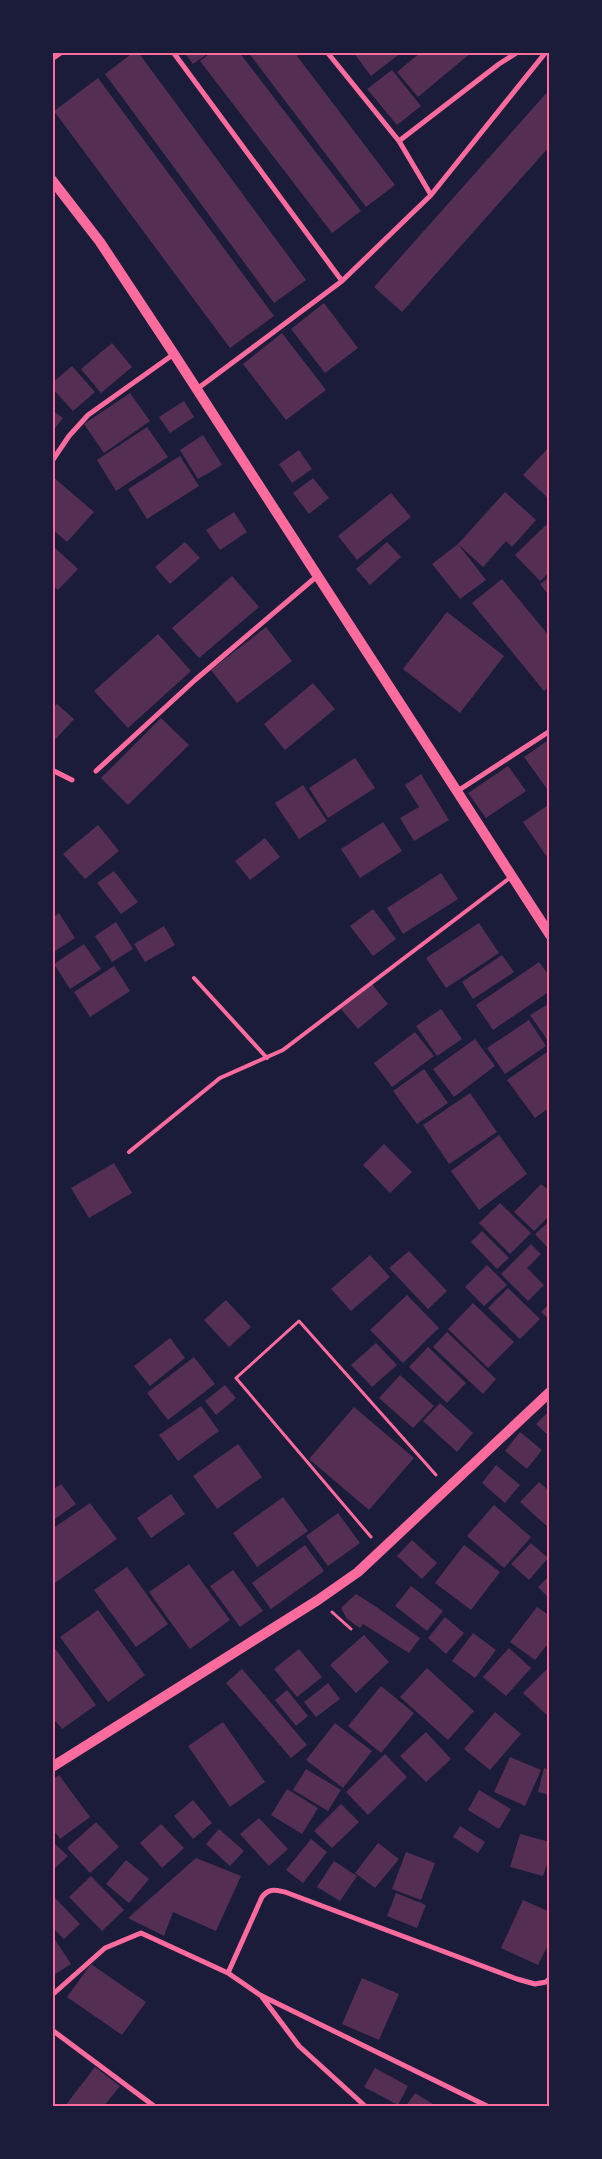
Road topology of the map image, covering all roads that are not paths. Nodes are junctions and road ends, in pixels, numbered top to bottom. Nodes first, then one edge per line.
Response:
1 (62, 52) edge
2 (174, 52) edge
3 (327, 52) edge
4 (518, 52) edge
5 (546, 52) edge
6 (52, 59) edge
7 (399, 141) junction
8 (52, 180) edge
9 (431, 195) junction
10 (342, 281) junction
11 (174, 354) junction
12 (196, 390) junction
13 (52, 461) edge
14 (316, 577) junction
15 (550, 731) edge
16 (52, 770) edge
17 (96, 771) dead end
18 (72, 780) dead end
19 (456, 792) junction
20 (512, 877) junction
21 (550, 935) edge
22 (194, 978) dead end
23 (267, 1058) junction
24 (129, 1152) dead end
25 (550, 1392) edge
26 (52, 1767) edge
27 (228, 1972) junction
28 (548, 1981) edge
29 (260, 1994) junction
30 (52, 1995) edge
31 (52, 2030) edge
32 (154, 2106) edge
33 (366, 2106) edge
34 (487, 2106) edge

1 - 6 street
2 - 10 street
3 - 7 street
4 - 7 street
5 - 9 street
7 - 9 street
8 - 11 main road
9 - 10 street
10 - 12 street
11 - 12 main road
11 - 13 street
12 - 14 main road
14 - 17 street
14 - 19 main road
15 - 19 street
16 - 18 street
19 - 20 main road
20 - 21 main road
20 - 23 lane
22 - 23 lane
23 - 24 lane
25 - 26 main road
27 - 28 street
27 - 29 street
27 - 30 street
29 - 33 street
29 - 34 street
31 - 32 street

